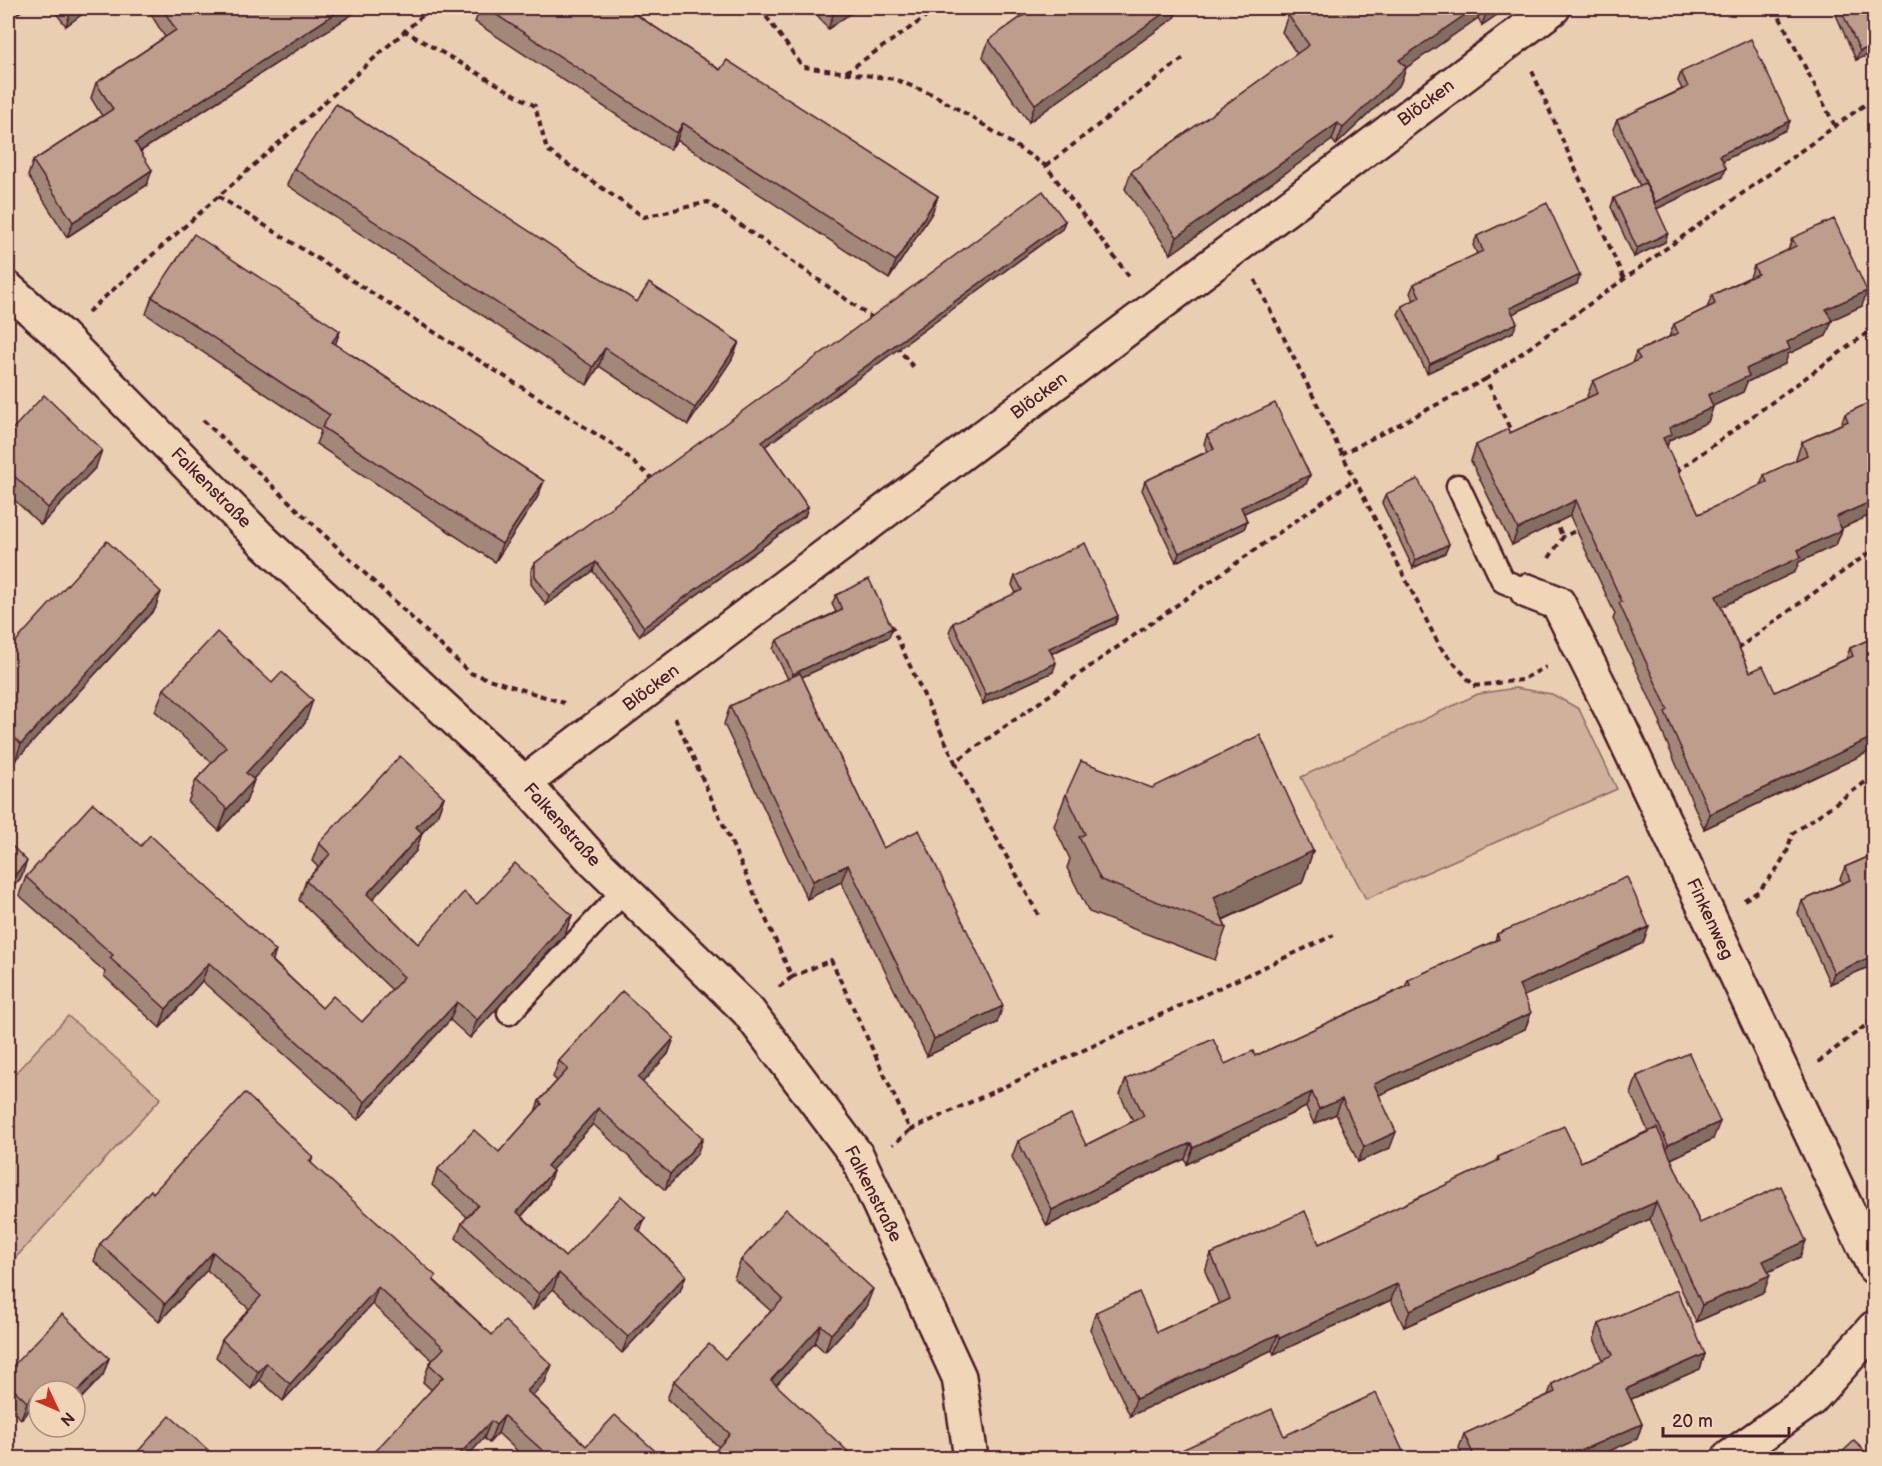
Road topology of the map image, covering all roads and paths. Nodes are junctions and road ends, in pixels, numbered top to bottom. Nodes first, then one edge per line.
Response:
1 (24, 8) edge
2 (431, 8) edge
3 (760, 8) edge
4 (939, 8) edge
5 (1553, 8) edge
6 (1776, 8) edge
7 (8, 18) edge
8 (403, 30) junction
9 (1516, 35) junction
10 (1186, 56) dead end
11 (846, 73) junction
12 (1875, 98) edge
13 (1835, 126) junction
14 (1046, 166) junction
15 (218, 196) junction
16 (1237, 246) junction
17 (1624, 279) junction
18 (8, 289) edge
19 (1154, 309) junction
20 (88, 312) junction
21 (96, 320) dead end
22 (878, 323) edge
23 (1875, 328) edge
24 (61, 336) junction
25 (892, 342) edge
26 (915, 369) dead end
27 (1486, 379) junction
28 (201, 419) dead end
29 (1517, 442) edge
30 (1342, 454) junction
31 (1674, 473) edge
32 (1355, 479) junction
33 (656, 482) edge
34 (1458, 486) dead end
35 (1553, 516) edge
36 (1584, 527) edge
37 (1563, 537) junction
38 (1875, 549) edge
39 (1527, 591) junction
40 (890, 623) edge
41 (1581, 649) junction
42 (1739, 657) edge
43 (659, 682) junction
44 (610, 718) junction
45 (955, 762) junction
46 (1875, 776) edge
47 (524, 783) junction
48 (624, 891) junction
49 (1040, 918) dead end
50 (1711, 921) junction
51 (1334, 935) dead end
52 (509, 1013) dead end
53 (1875, 1019) edge
54 (1788, 1084) junction
55 (910, 1130) junction
56 (864, 1170) junction
57 (1875, 1267) edge
58 (1875, 1329) edge
59 (971, 1458) edge
60 (1730, 1458) edge

1 - 7 path
2 - 8 path
3 - 11 path
4 - 11 path
5 - 9 street, Blöcken
6 - 13 path
8 - 15 path
8 - 22 path
9 - 16 street, Blöcken
9 - 17 path
10 - 14 path
11 - 14 path
12 - 13 path
13 - 17 path
14 - 19 path
15 - 20 path
15 - 33 path
16 - 19 street, Blöcken
16 - 30 path
17 - 27 path
18 - 24 street, Falkenstraße
19 - 43 street, Blöcken
20 - 21 path
20 - 24 path
23 - 31 path
24 - 47 street, Falkenstraße
25 - 26 path
27 - 29 path
27 - 30 path
28 - 44 path
30 - 32 path
32 - 41 path
32 - 45 path
34 - 39 lane
35 - 37 path
36 - 37 path
37 - 39 path
38 - 42 path
39 - 41 street, Finkenweg
40 - 45 path
41 - 50 street, Finkenweg
43 - 44 street, Blöcken
43 - 55 path
44 - 47 street, Blöcken
45 - 49 path
46 - 50 path
47 - 48 street, Falkenstraße
48 - 52 lane
48 - 56 street, Falkenstraße
50 - 54 street, Finkenweg
51 - 55 path
53 - 54 path
54 - 57 street, Finkenweg
55 - 56 path
56 - 59 street, Falkenstraße
58 - 60 street

